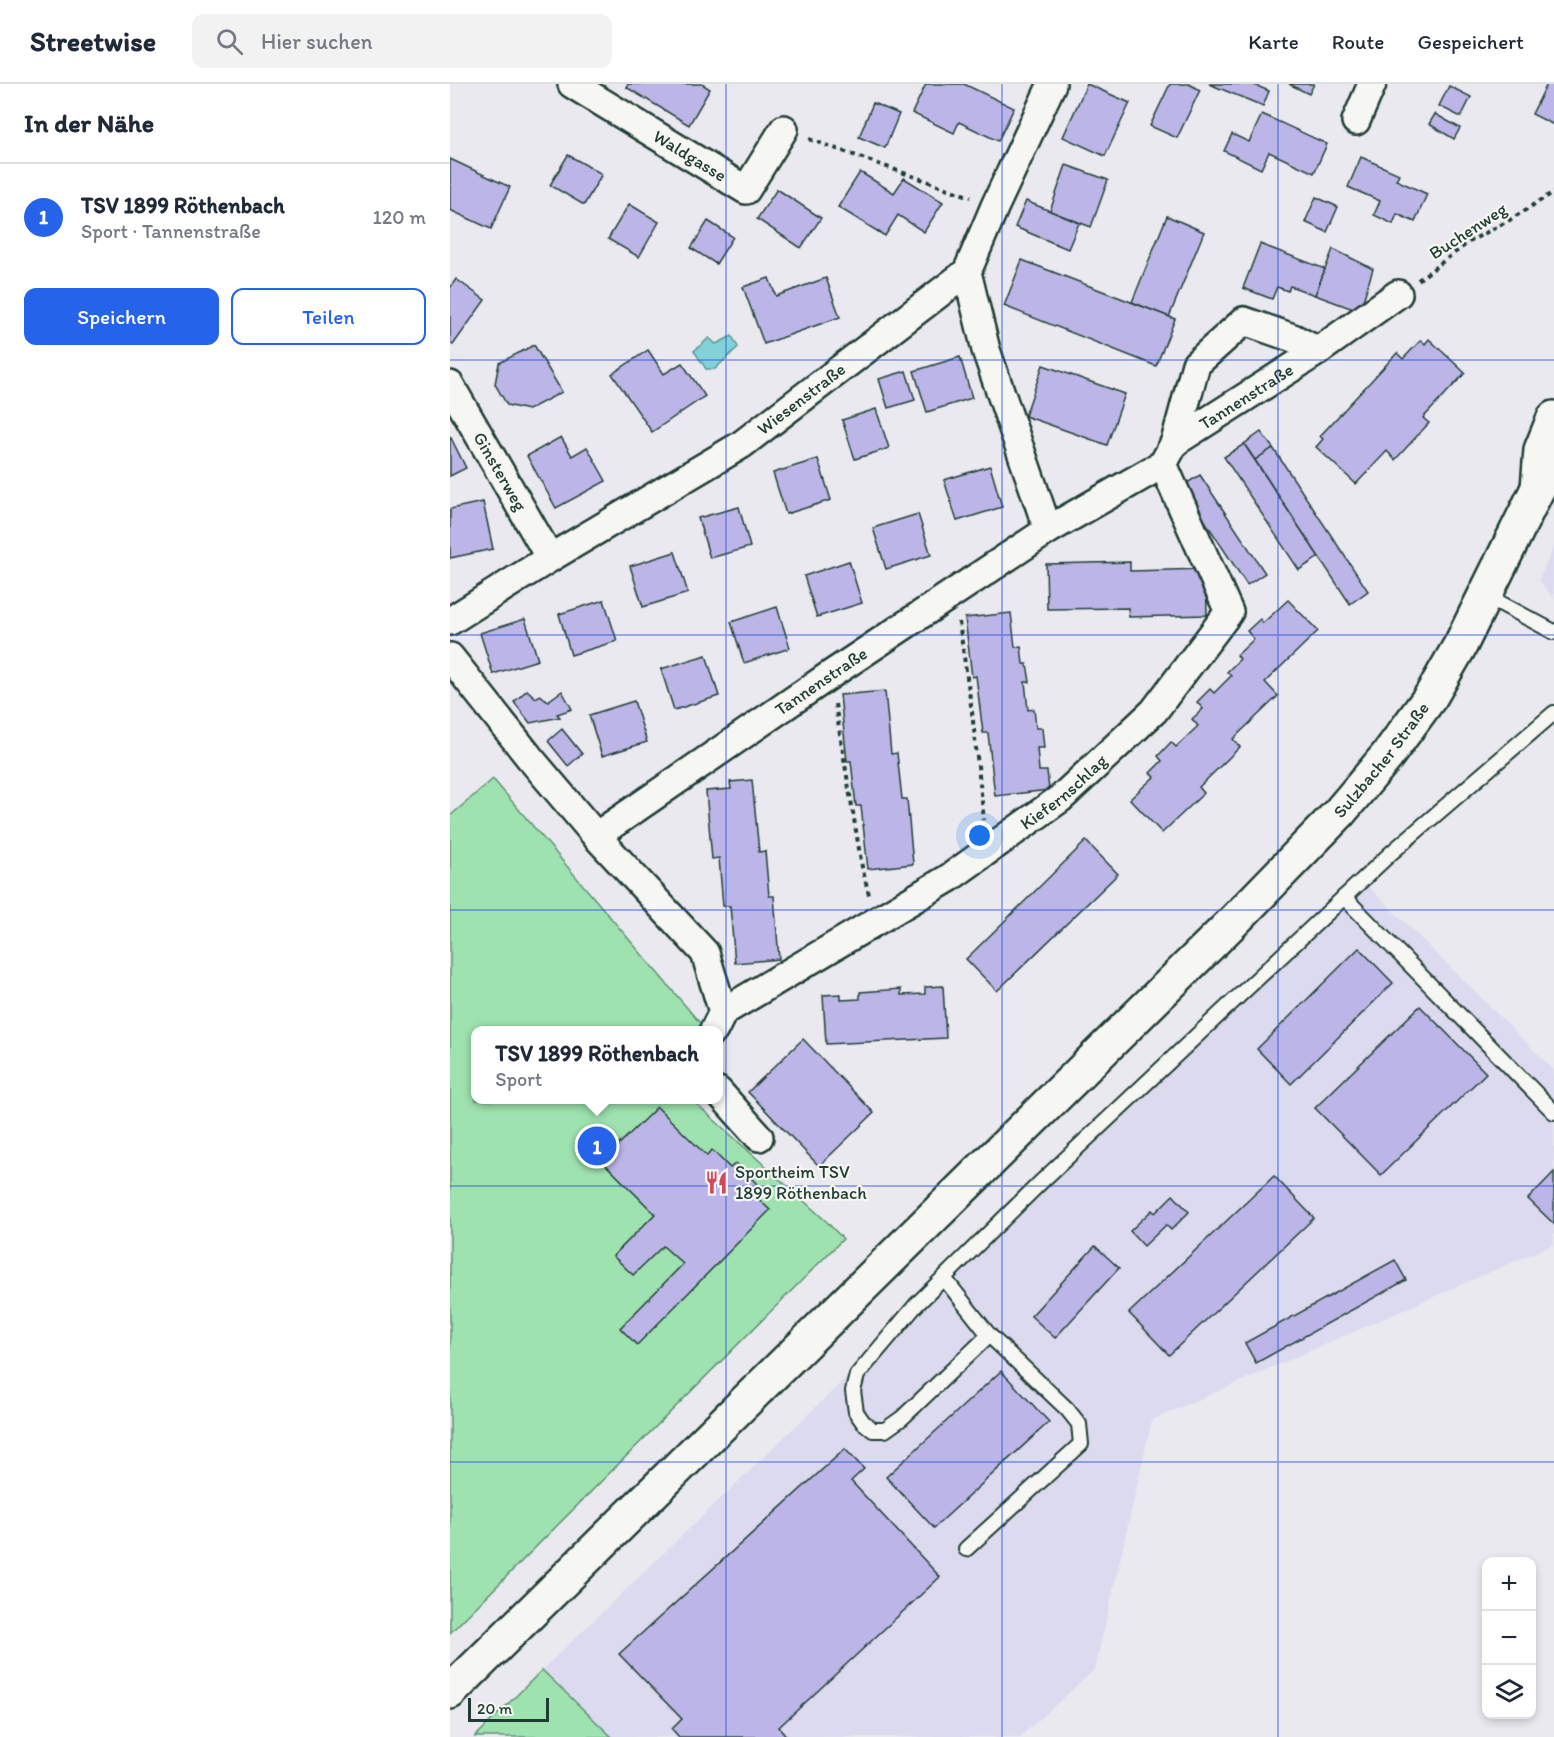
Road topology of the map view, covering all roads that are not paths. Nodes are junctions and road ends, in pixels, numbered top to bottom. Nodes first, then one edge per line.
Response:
1 (572, 84) edge
2 (1052, 84) edge
3 (1372, 84) edge
4 (1356, 121) dead end
5 (783, 129) road end
6 (967, 272) junction
7 (1398, 294) road end
8 (1318, 351) junction
9 (450, 385) edge
10 (1554, 418) edge
11 (1169, 453) junction
12 (1546, 477) edge
13 (1048, 530) junction
14 (550, 558) junction
15 (1485, 595) junction
16 (450, 621) edge
17 (1554, 632) edge
18 (450, 657) edge
19 (1554, 713) edge
20 (596, 836) junction
21 (1344, 897) junction
22 (718, 1021) edge
23 (723, 1097) edge
24 (1554, 1112) edge
25 (759, 1137) dead end
26 (944, 1278) junction
27 (989, 1335) junction
28 (966, 1549) dead end
29 (450, 1692) edge

1 - 5 street, Waldgasse
2 - 6 street
3 - 4 street
6 - 13 street
6 - 14 street, Wiesenstraße
7 - 8 street, Tannenstraße
8 - 11 street, Tannenstraße
8 - 11 street, Tannenstraße
9 - 14 street, Ginsterweg
10 - 12 main road, Sulzbacher Straße
11 - 13 street, Tannenstraße
11 - 22 street, Kiefernschlag
12 - 15 main road, Sulzbacher Straße
13 - 20 street, Tannenstraße
14 - 16 street, Wiesenstraße
15 - 17 lane
15 - 29 main road, Sulzbacher Straße
18 - 20 street
19 - 21 lane
20 - 22 street
21 - 24 lane
21 - 26 lane
23 - 25 street
26 - 27 lane
26 - 27 lane
27 - 28 lane

